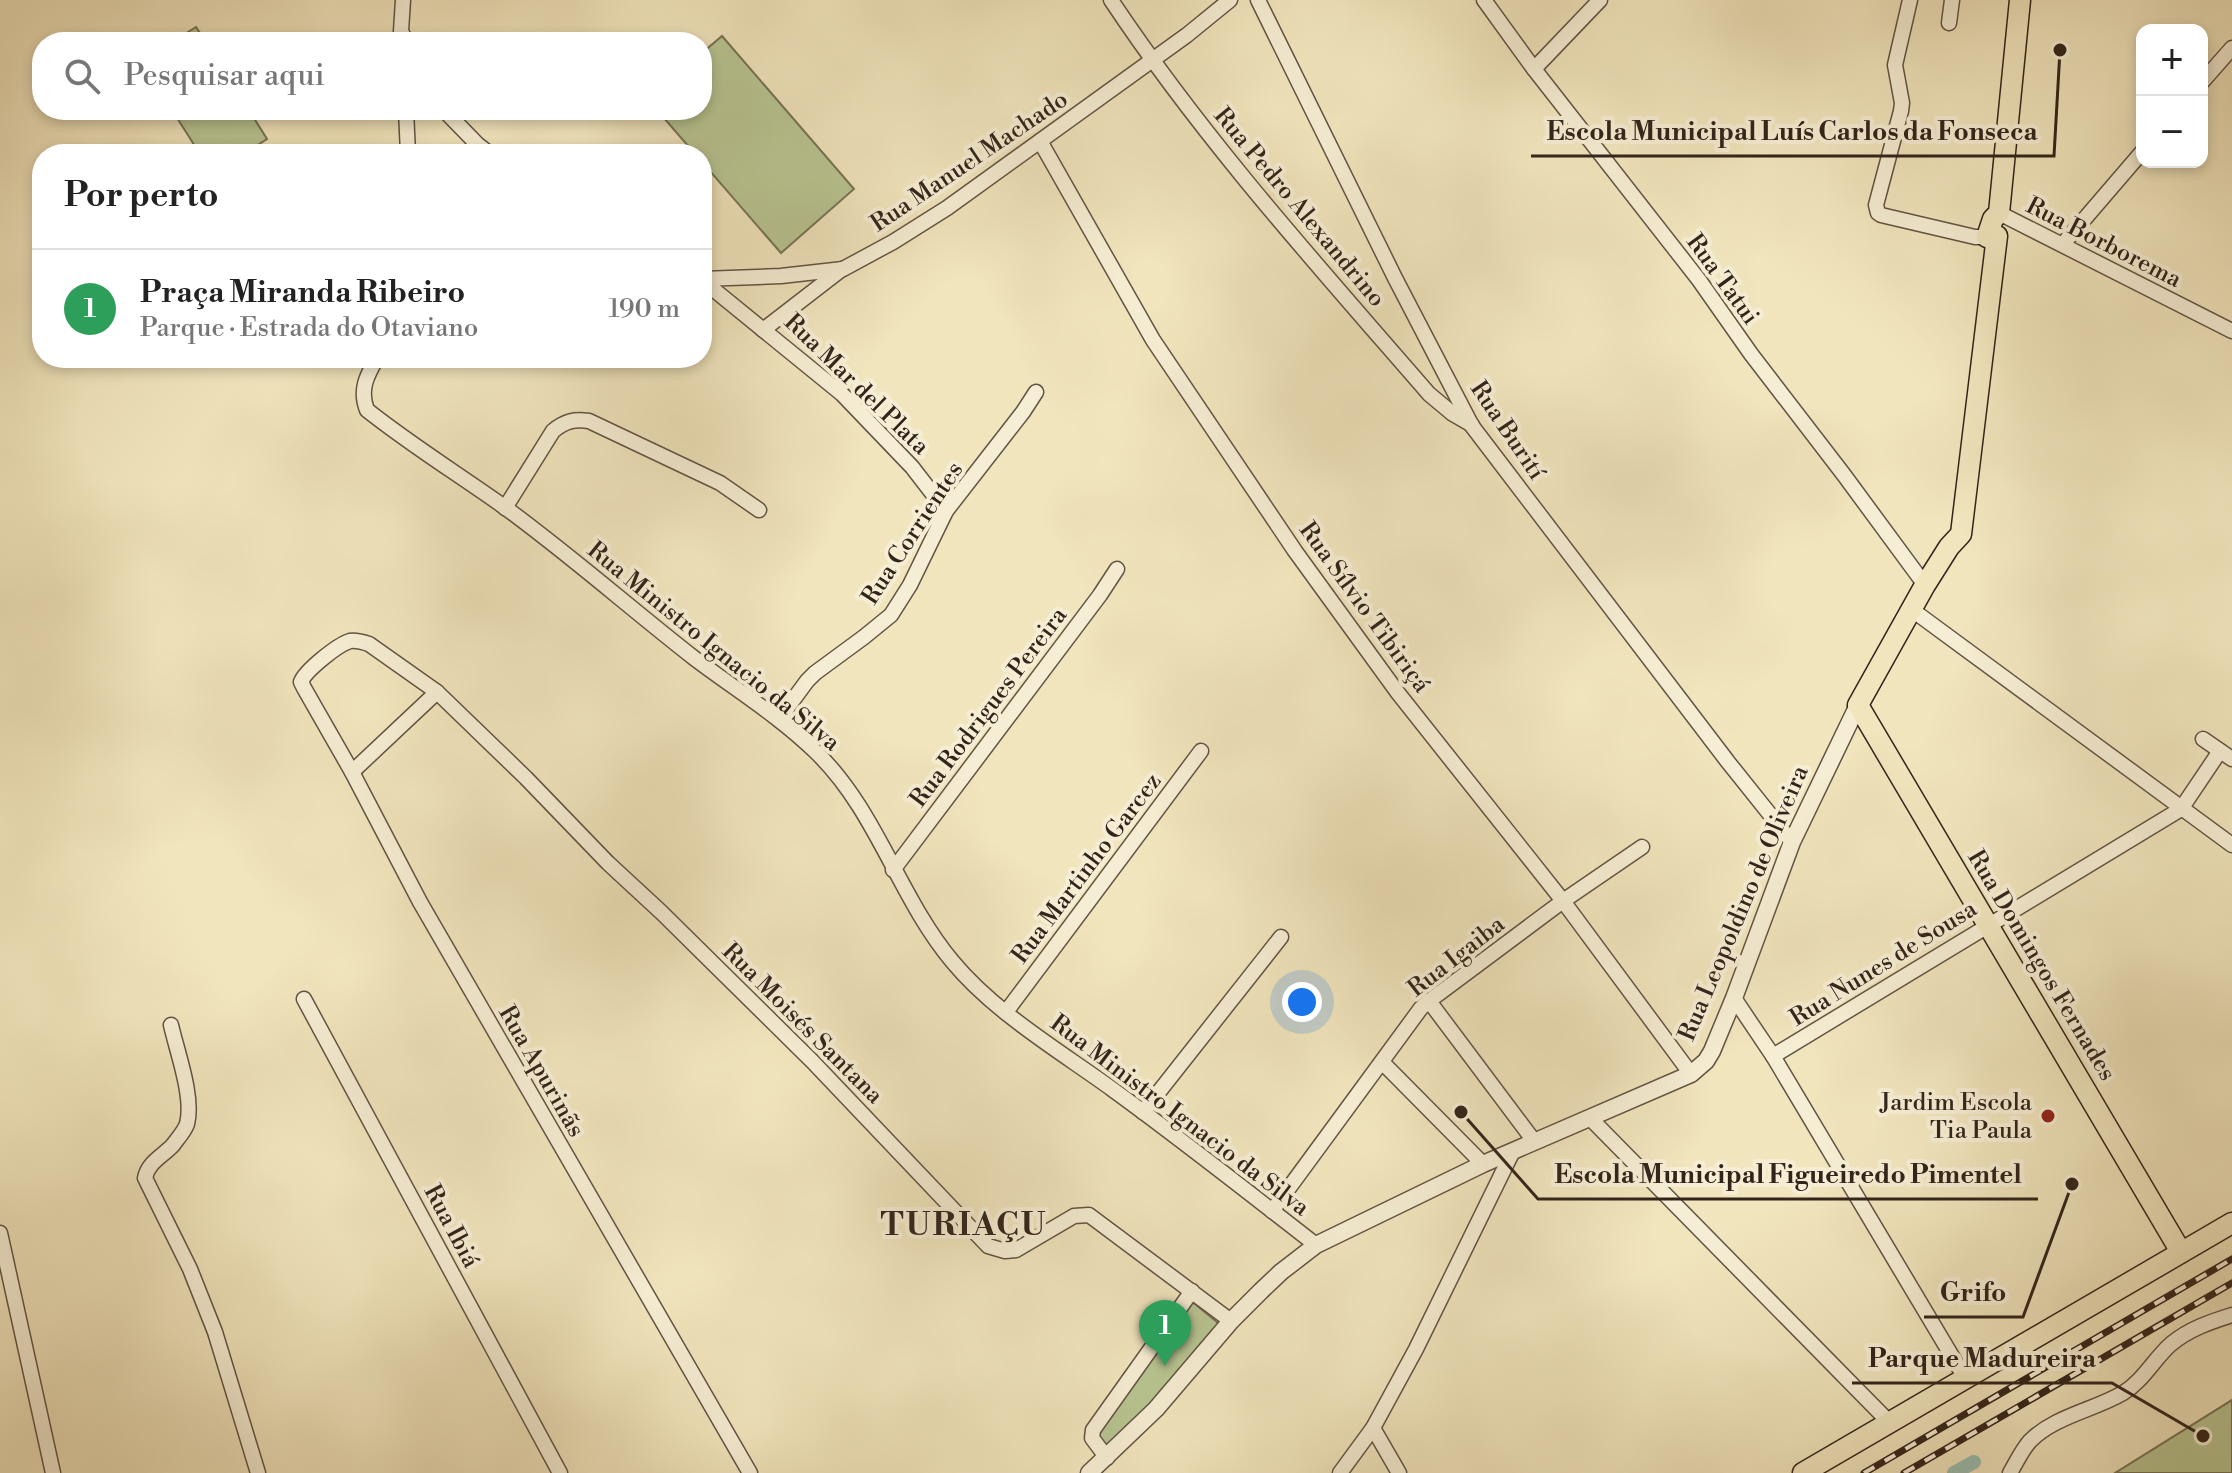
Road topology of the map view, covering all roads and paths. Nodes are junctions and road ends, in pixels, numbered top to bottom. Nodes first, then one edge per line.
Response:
1 (403, 0) edge
2 (1111, 0) edge
3 (1230, 0) edge
4 (1258, 0) edge
5 (1484, 0) edge
6 (1600, 0) edge
7 (1910, 0) edge
8 (1952, 0) edge
9 (2020, 0) edge
10 (1949, 23) dead end
11 (403, 32) edge
12 (2232, 48) edge
13 (1151, 60) junction
14 (1534, 69) junction
15 (2208, 75) edge
16 (406, 120) edge
17 (454, 120) edge
18 (1040, 141) junction
19 (408, 144) edge
20 (477, 144) edge
21 (2136, 159) edge
22 (1999, 213) junction
23 (1987, 237) junction
24 (2063, 244) junction
25 (843, 269) junction
26 (712, 279) edge
27 (712, 288) edge
28 (763, 330) junction
29 (2232, 331) edge
30 (371, 368) edge
31 (1036, 392) dead end
32 (1472, 426) junction
33 (505, 508) junction
34 (759, 510) dead end
35 (946, 511) junction
36 (1117, 569) dead end
37 (1925, 585) junction
38 (1911, 609) junction
39 (369, 644) joint
40 (437, 692) junction
41 (1858, 705) junction
42 (779, 719) junction
43 (2203, 739) dead end
44 (1201, 751) dead end
45 (2226, 755) edge
46 (352, 772) junction
47 (2181, 809) junction
48 (1792, 842) junction
49 (2232, 845) edge
50 (1642, 847) dead end
51 (893, 870) junction
52 (1563, 901) junction
53 (1987, 925) junction
54 (1281, 937) dead end
55 (1734, 998) junction
56 (304, 999) dead end
57 (1429, 1001) junction
58 (1006, 1012) junction
59 (171, 1025) dead end
60 (1773, 1056) junction
61 (1382, 1062) junction
62 (1691, 1074) junction
63 (1143, 1112) junction
64 (1590, 1118) junction
65 (1534, 1141) junction
66 (1513, 1151) junction
67 (1483, 1164) junction
68 (1272, 1211) junction
69 (2232, 1223) edge
70 (0, 1233) edge
71 (1316, 1245) junction
72 (2181, 1252) junction
73 (1192, 1291) junction
74 (8, 1302) edge
75 (2232, 1315) edge
76 (1231, 1321) junction
77 (1965, 1378) junction
78 (1890, 1423) junction
79 (1373, 1428) junction
80 (1107, 1458) junction
81 (53, 1473) edge
82 (258, 1473) edge
83 (560, 1473) edge
84 (750, 1473) edge
85 (1089, 1473) edge
86 (1340, 1473) edge
87 (1399, 1473) edge
88 (1803, 1473) edge
89 (2010, 1473) edge

1 - 11 street
2 - 13 street, Rua Pedro Alexandrino
3 - 13 street, Rua Manuel Machado
4 - 32 street, Rua Burití
5 - 14 street, Rua Tatui
6 - 14 street
7 - 23 street
8 - 10 street
9 - 22 main road
12 - 15 street
13 - 18 street, Rua Manuel Machado
13 - 32 street, Rua Pedro Alexandrino
14 - 37 street, Rua Tatui
16 - 19 street
17 - 20 street
18 - 25 street, Rua Manuel Machado
18 - 52 street, Rua Sílvio Tibiriçá
21 - 24 street
22 - 23 main road
22 - 24 street, Rua Borborema
23 - 37 main road, Rua Leopoldino de Oliveira
24 - 29 street, Rua Borborema
25 - 26 street, Rua Manuel Machado
25 - 28 street, Rua Mar del Plata
27 - 28 street
28 - 35 street, Rua Mar del Plata
30 - 33 street, Rua Ministro Ignacio da Silva
31 - 35 street, Rua Corrientes
32 - 48 street, Rua Burití
33 - 34 street
33 - 42 street, Rua Ministro Ignacio da Silva
35 - 42 street, Rua Corrientes
36 - 51 street, Rua Rodrigues Pereira
37 - 38 main road, Rua Leopoldino de Oliveira
38 - 41 main road, Rua Leopoldino de Oliveira
38 - 47 street
39 - 40 street, Rua Moisés Santana
39 - 46 street, Rua Apurinãs
40 - 46 street
40 - 73 street, Rua Moisés Santana
41 - 48 street, Rua Leopoldino de Oliveira
41 - 53 main road, Rua Domingos Fernades
42 - 51 street, Rua Ministro Ignacio da Silva
43 - 45 street
44 - 58 street, Rua Martinho Garcez
45 - 47 street
46 - 84 street, Rua Apurinãs
47 - 49 street
47 - 53 street, Rua Nunes de Sousa
48 - 55 street, Rua Leopoldino de Oliveira
50 - 52 street, Rua Igaiba
51 - 58 street, Rua Ministro Ignacio da Silva
52 - 57 street, Rua Igaiba
52 - 62 street, Rua Sílvio Tibiriçá
53 - 60 street, Rua Nunes de Sousa
53 - 72 main road, Rua Domingos Fernades
54 - 63 street
55 - 60 street
55 - 62 street, Rua Leopoldino de Oliveira
56 - 83 street, Rua Ibiá
57 - 61 street, Rua Igaiba
57 - 65 street
58 - 63 street, Rua Ministro Ignacio da Silva
59 - 82 street
60 - 77 street
61 - 67 street
61 - 68 street, Rua Igaiba
62 - 64 street, Rua Leopoldino de Oliveira
63 - 68 street, Rua Ministro Ignacio da Silva
64 - 65 street, Rua Leopoldino de Oliveira
64 - 78 street
65 - 66 street, Rua Leopoldino de Oliveira
66 - 67 street, Rua Leopoldino de Oliveira
66 - 79 street
67 - 71 street, Rua Leopoldino de Oliveira
68 - 71 street, Rua Ministro Ignacio da Silva
69 - 72 main road
70 - 74 street
71 - 76 street, Rua Leopoldino de Oliveira
72 - 77 main road
73 - 76 street, Rua Moisés Santana
73 - 80 street
74 - 81 street
75 - 89 street
76 - 80 street, Rua Leopoldino de Oliveira
77 - 78 main road
78 - 88 main road
79 - 86 street
79 - 87 street
80 - 85 street, Rua Leopoldino de Oliveira

